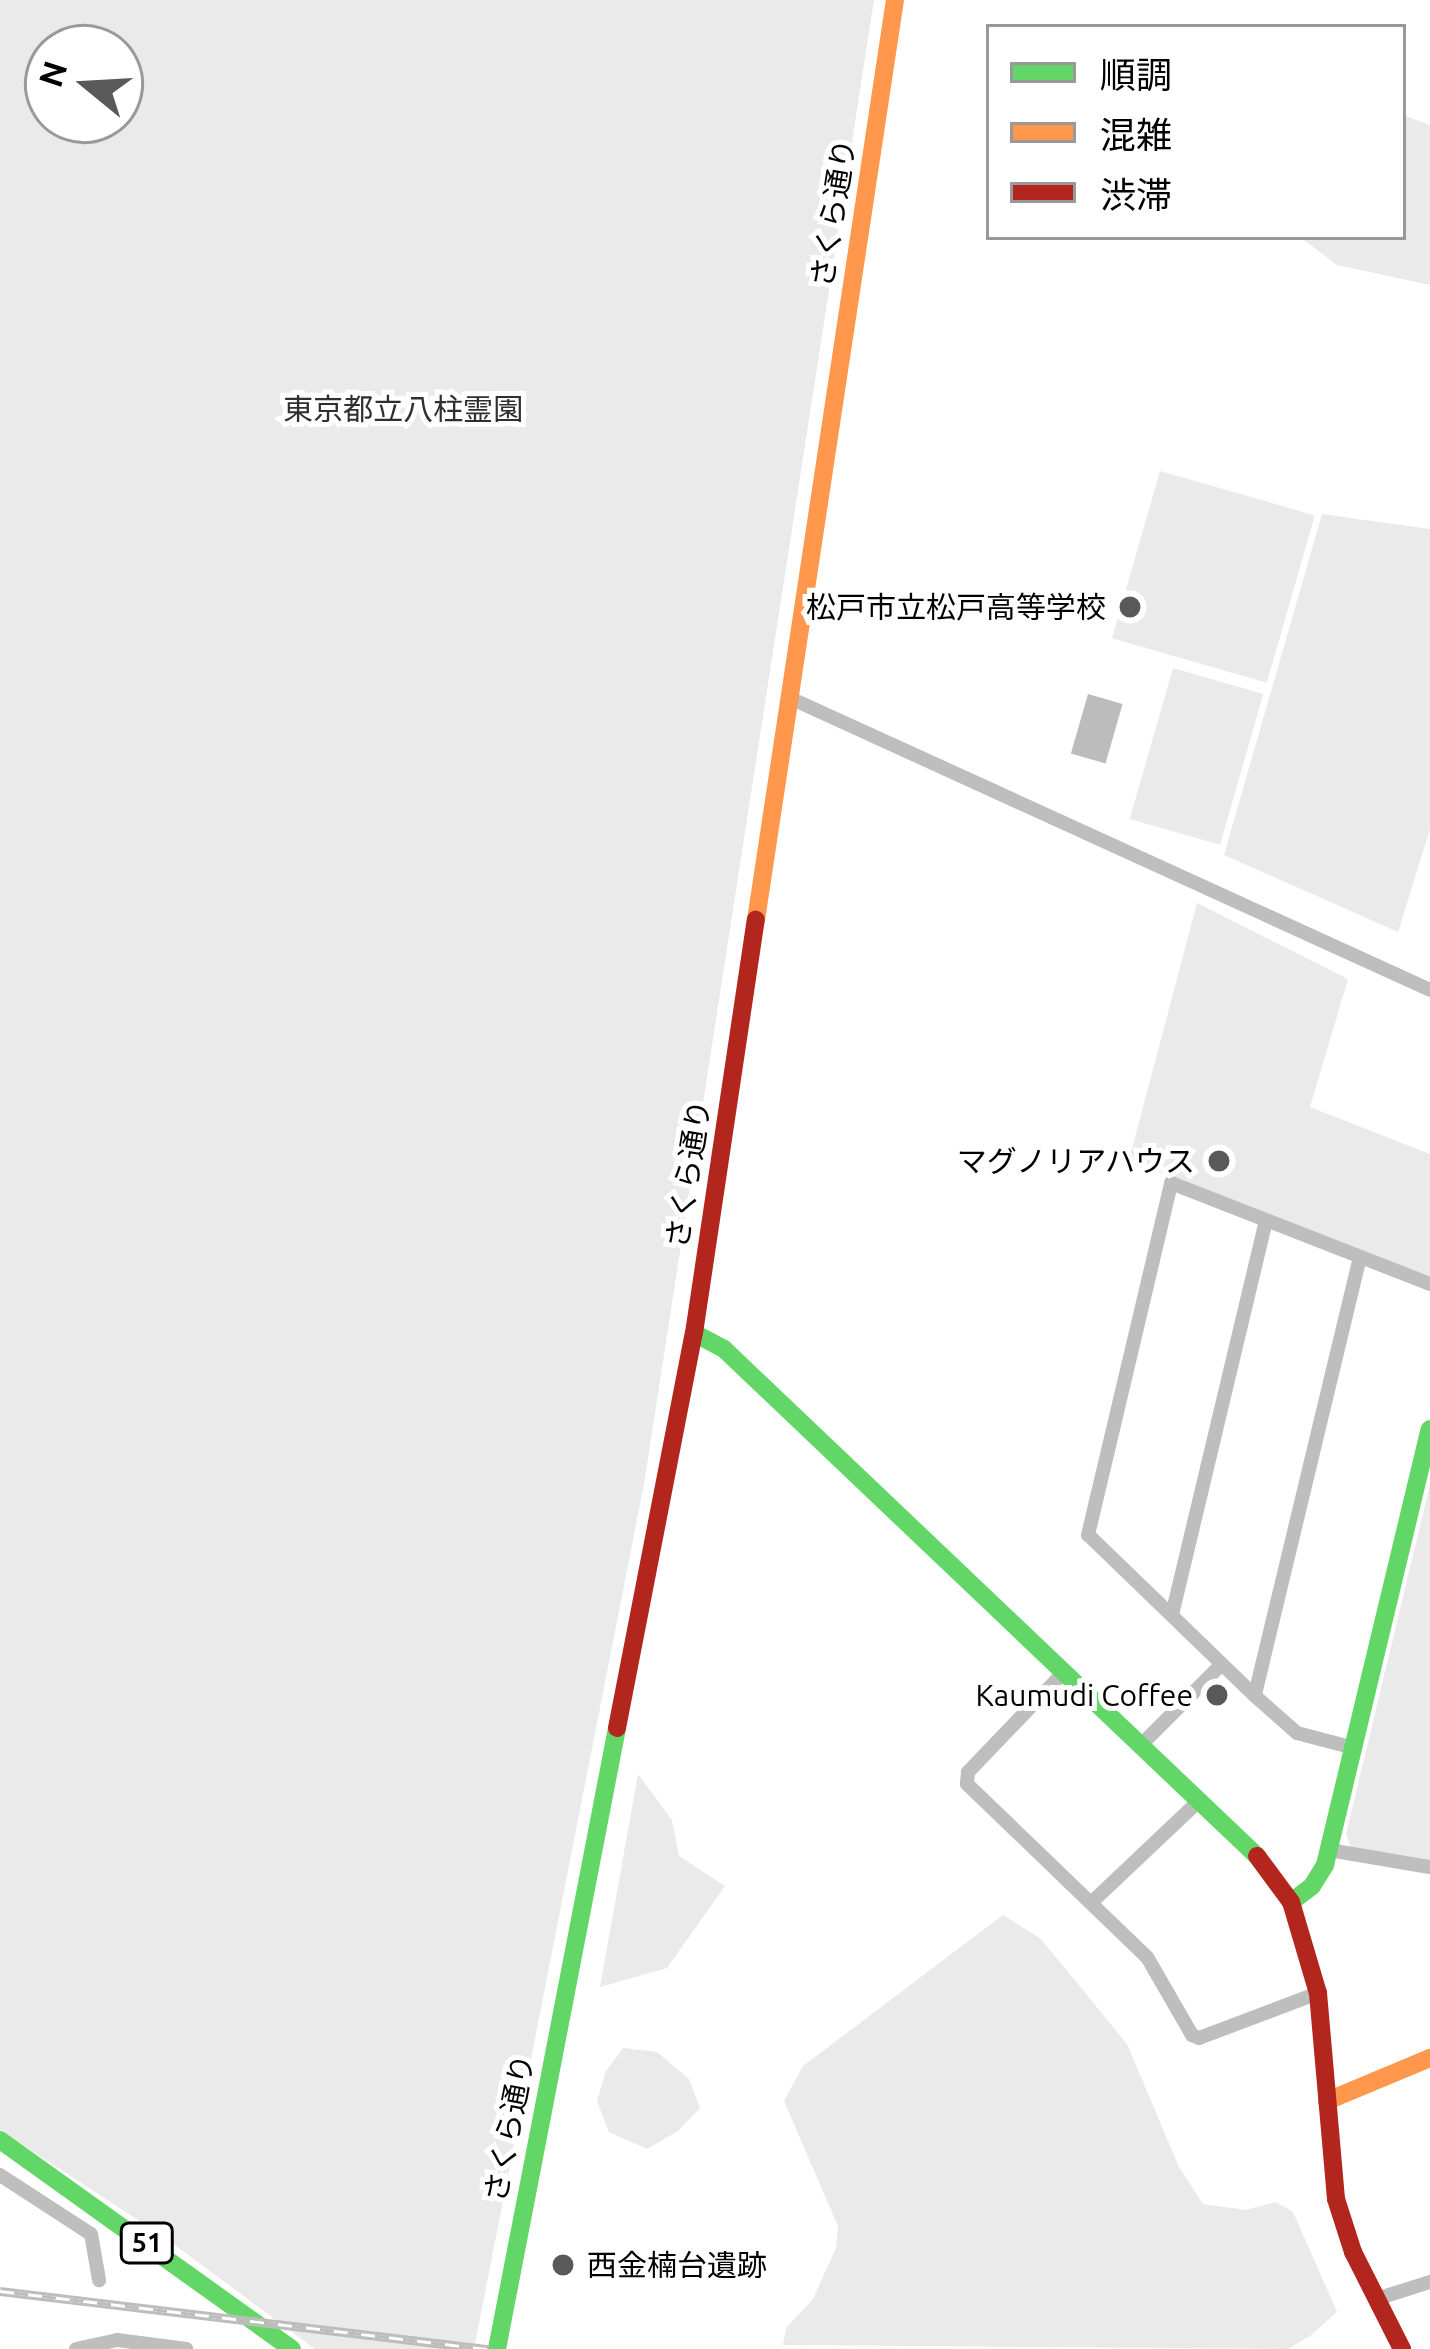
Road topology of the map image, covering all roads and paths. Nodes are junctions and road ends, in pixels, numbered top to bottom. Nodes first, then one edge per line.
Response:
1 (895, 0) edge
2 (790, 698) junction
3 (1430, 990) edge
4 (1266, 1221) junction
5 (1360, 1257) junction
6 (1430, 1284) edge
7 (694, 1333) junction
8 (1430, 1429) edge
9 (1172, 1615) junction
10 (1220, 1665) junction
11 (1064, 1672) junction
12 (1255, 1696) junction
13 (1142, 1744) junction
14 (1354, 1748) junction
15 (1200, 1800) junction
16 (1329, 1850) junction
17 (1430, 1867) edge
18 (1092, 1902) junction
19 (1291, 1902) junction
20 (1318, 1993) junction
21 (1430, 2058) edge
22 (1327, 2101) junction
23 (0, 2140) edge
24 (1, 2173) edge
25 (99, 2280) dead end
26 (1430, 2282) edge
27 (1376, 2299) junction
28 (76, 2349) edge
29 (186, 2349) edge
30 (292, 2349) edge
31 (496, 2349) edge
32 (1402, 2349) edge

1 - 2 street, さくら通り
2 - 3 street
2 - 7 street, さくら通り
4 - 5 street
4 - 9 street
4 - 9 street
5 - 6 street
5 - 12 street
7 - 11 street
7 - 31 street, さくら通り
8 - 14 street
9 - 10 street
10 - 12 street
10 - 13 street
11 - 13 street
11 - 18 street
12 - 14 street
13 - 15 street
14 - 16 street
15 - 18 street
15 - 19 street
16 - 17 street
16 - 19 street
18 - 20 street
19 - 20 street
20 - 22 street
21 - 22 street
22 - 27 street
23 - 30 street, 51
24 - 25 street
26 - 27 street
27 - 32 street
28 - 29 street

